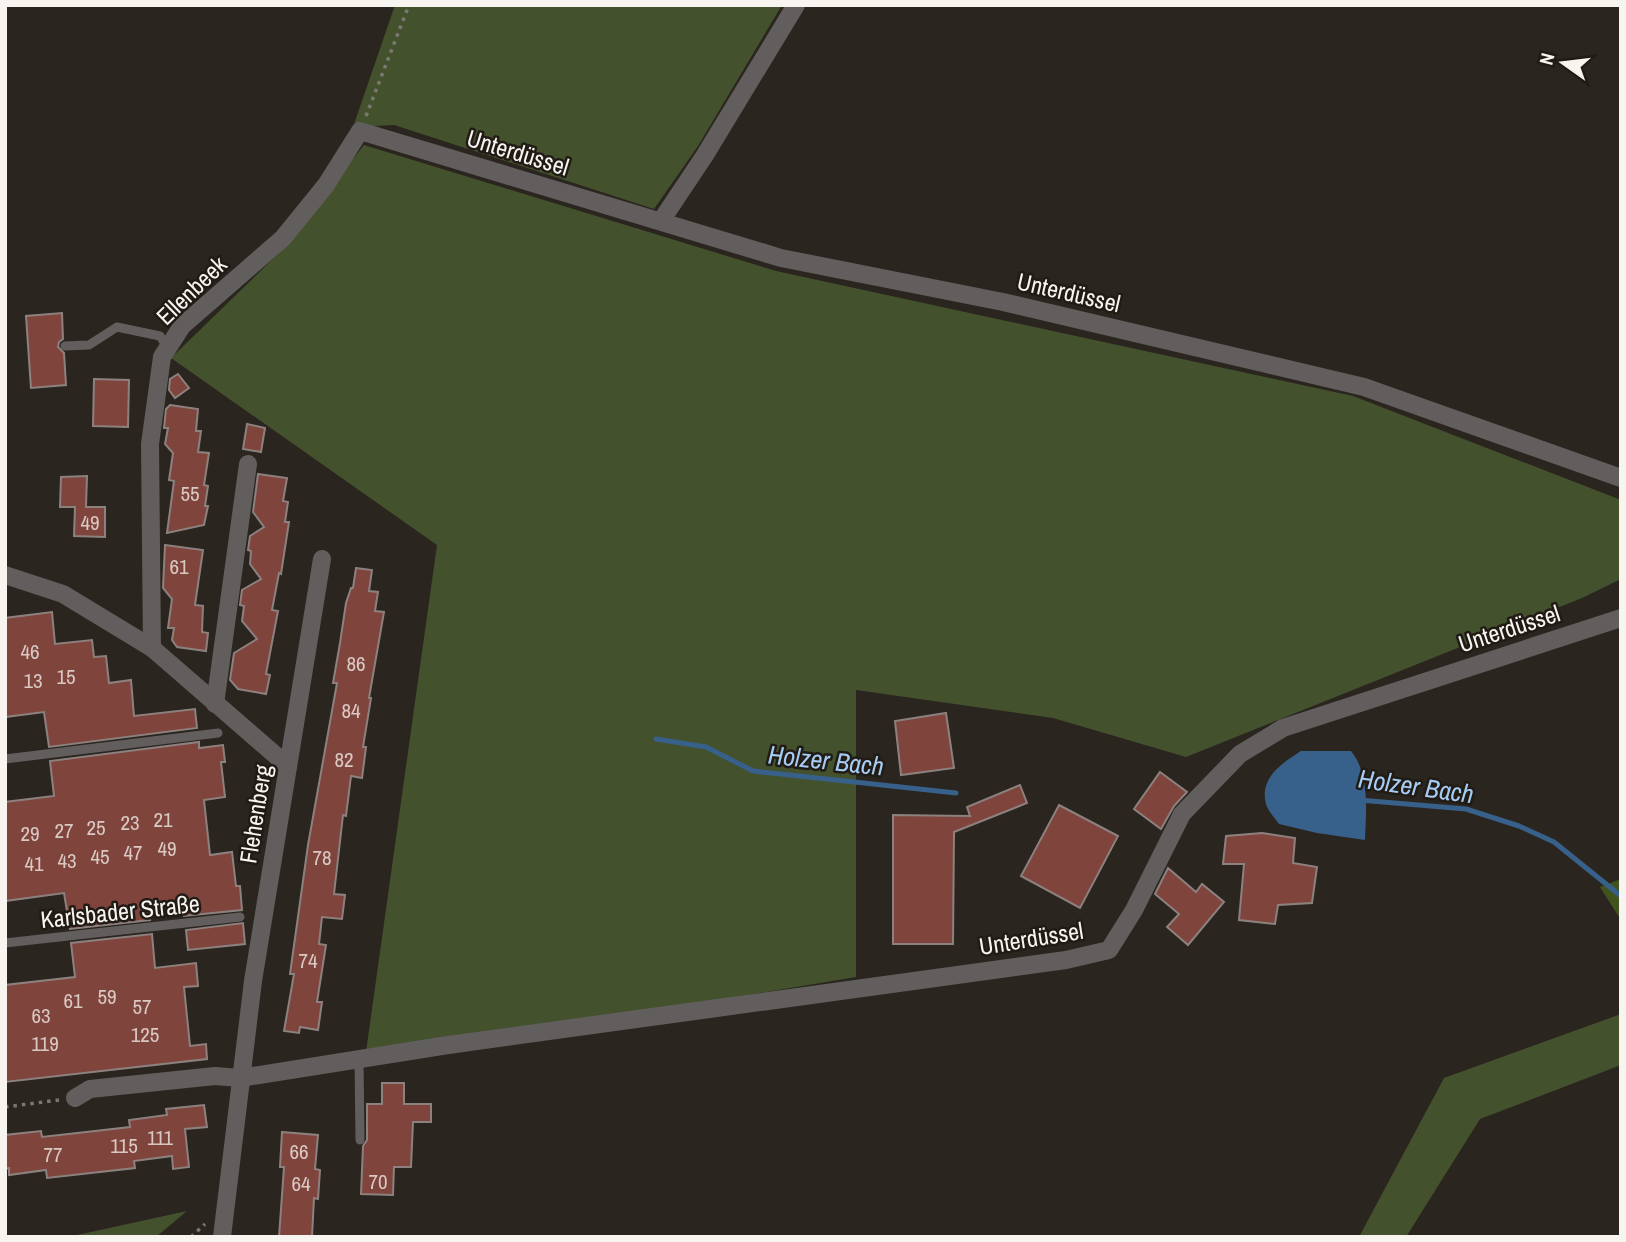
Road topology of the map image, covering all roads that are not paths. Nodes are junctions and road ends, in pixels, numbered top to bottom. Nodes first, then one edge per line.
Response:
1 (796, 5) edge
2 (360, 131) joint
3 (661, 221) junction
4 (65, 346) dead end
5 (168, 348) junction
6 (248, 464) dead end
7 (1621, 478) edge
8 (321, 559) dead end
9 (5, 575) edge
10 (1621, 618) edge
11 (152, 648) junction
12 (215, 704) junction
13 (218, 733) dead end
14 (5, 759) edge
15 (288, 766) junction
16 (240, 916) dead end
17 (5, 943) edge
18 (359, 1059) junction
19 (240, 1078) junction
20 (75, 1098) road end
21 (360, 1140) dead end
22 (222, 1237) edge

1 - 3 street
2 - 3 street, Unterdüssel
2 - 5 street, Ellenbeek
3 - 7 street, Unterdüssel
4 - 5 lane
5 - 11 street, Ellenbeek
6 - 12 street
8 - 15 street, Flehenberg
9 - 11 street
10 - 18 street, Unterdüssel
11 - 12 street
12 - 15 street
13 - 14 lane
15 - 19 street, Flehenberg
16 - 17 lane, Karlsbader Straße
18 - 19 street
18 - 21 lane
19 - 20 street
19 - 22 street, Flehenberg

